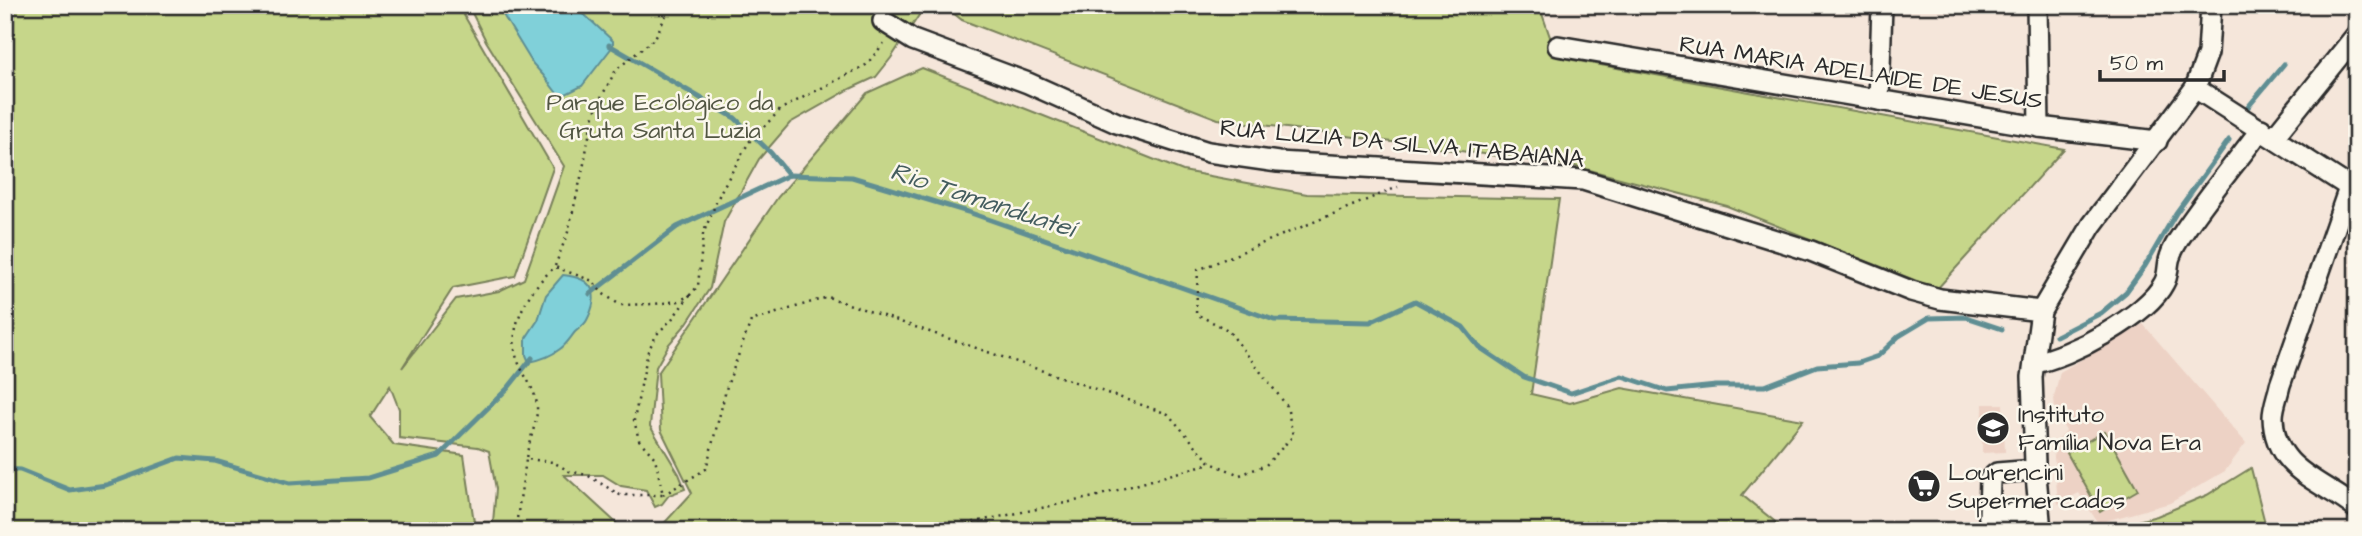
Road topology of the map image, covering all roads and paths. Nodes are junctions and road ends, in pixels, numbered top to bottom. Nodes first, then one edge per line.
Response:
1 (671, 5) edge
2 (1882, 5) edge
3 (2037, 5) edge
4 (2211, 5) edge
5 (883, 22) joint
6 (2357, 34) edge
7 (1558, 46) dead end
8 (2195, 88) junction
9 (1879, 100) junction
10 (2039, 127) junction
11 (2267, 133) junction
12 (2157, 141) junction
13 (1400, 186) dead end
14 (2353, 190) edge
15 (555, 267) junction
16 (690, 295) junction
17 (2041, 311) junction
18 (2034, 363) junction
19 (527, 453) junction
20 (1211, 463) junction
21 (2035, 470) junction
22 (663, 495) junction
23 (2039, 509) junction
24 (2357, 509) edge
25 (1990, 524) edge
26 (522, 531) edge
27 (932, 531) edge
28 (2041, 531) edge

1 - 15 path
2 - 9 street
3 - 10 street
4 - 8 street
5 - 16 path
5 - 17 street, RUA LUZIA DA SILVA ITABAIANA
6 - 11 street
7 - 9 street, RUA MARIA ADELAIDE DE JESUS
8 - 11 street
8 - 12 street
9 - 10 street, RUA MARIA ADELAIDE DE JESUS
10 - 12 street, RUA MARIA ADELAIDE DE JESUS
11 - 14 street
11 - 18 street
12 - 17 street
13 - 20 path
14 - 24 street
15 - 16 path
15 - 19 path
16 - 22 path
17 - 18 street
18 - 21 street
19 - 22 path
19 - 26 path
20 - 22 path
20 - 27 path
21 - 23 street
21 - 25 street
23 - 25 street
23 - 28 street

